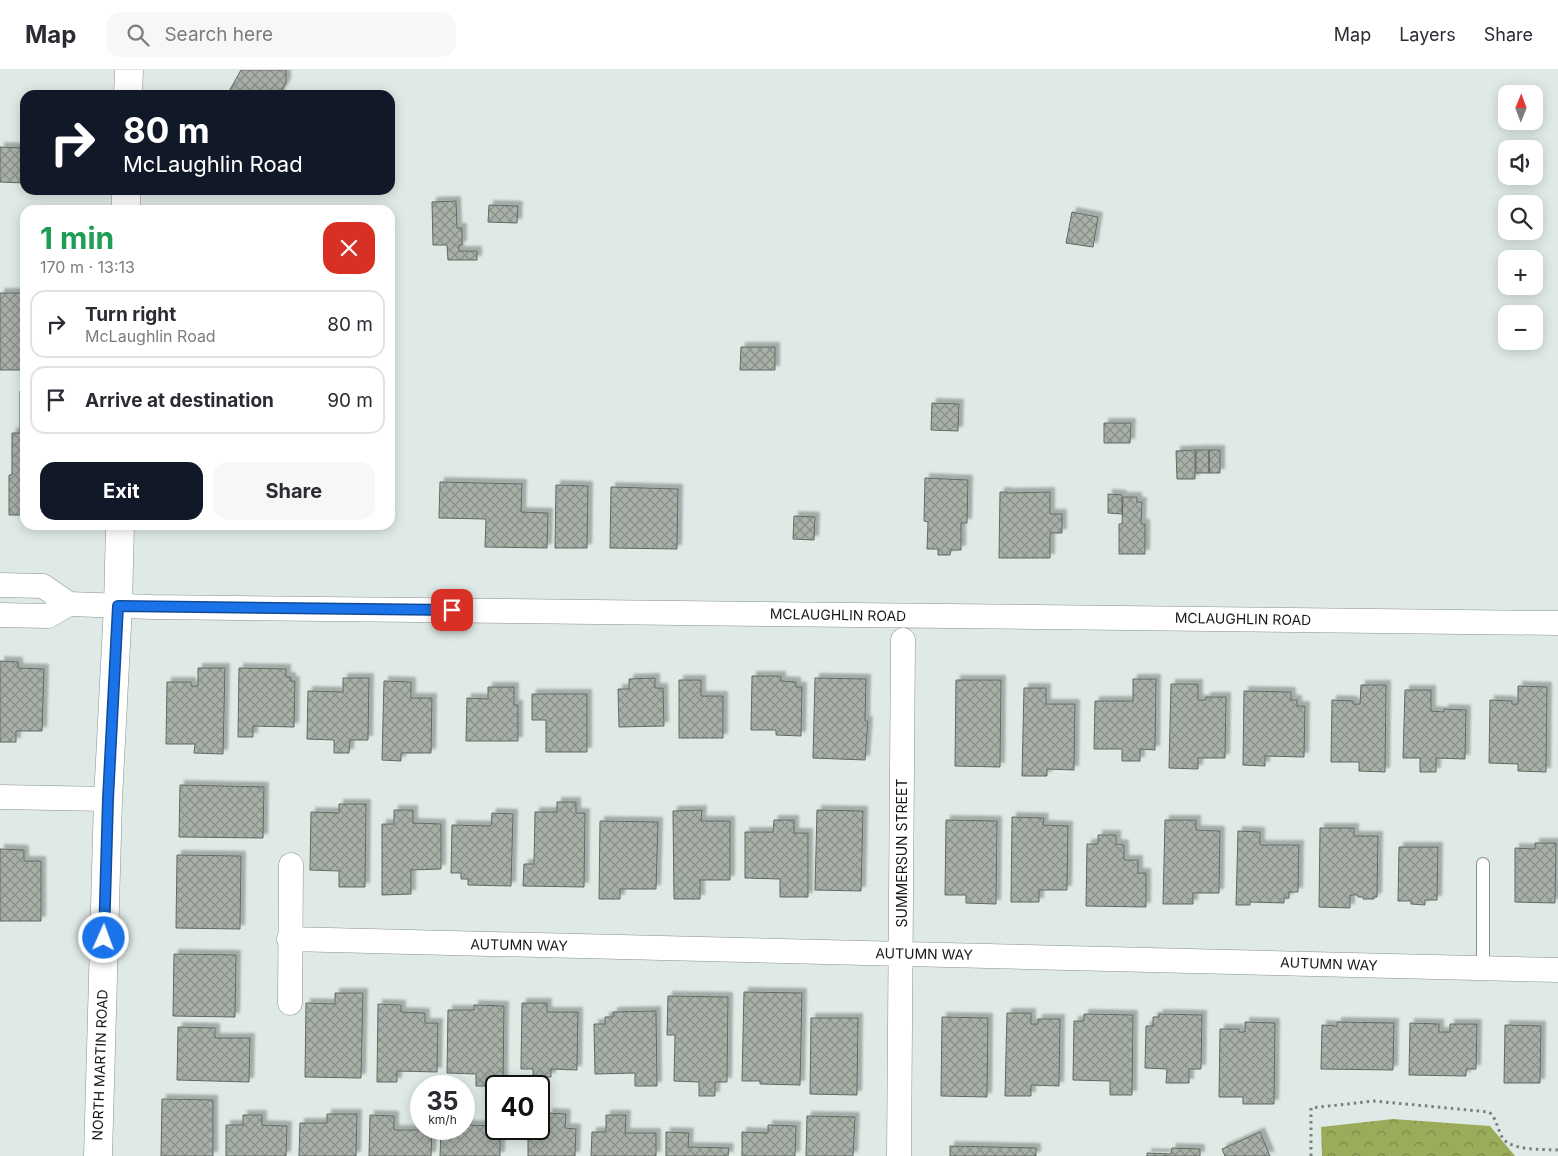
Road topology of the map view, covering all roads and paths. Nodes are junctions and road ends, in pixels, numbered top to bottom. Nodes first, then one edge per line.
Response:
1 (129, 70) edge
2 (128, 90) edge
3 (120, 530) edge
4 (0, 585) edge
5 (69, 604) junction
6 (118, 606) junction
7 (0, 615) edge
8 (1558, 623) edge
9 (903, 640) dead end
10 (0, 797) edge
11 (108, 799) junction
12 (1483, 864) dead end
13 (290, 865) dead end
14 (289, 939) junction
15 (901, 954) junction
16 (1483, 968) junction
17 (1558, 970) edge
18 (290, 1003) dead end
19 (1558, 1150) edge
20 (98, 1156) edge
21 (899, 1156) edge
22 (1310, 1156) edge

1 - 2 street
3 - 6 street, NORTH MARTIN ROAD
4 - 5 street
5 - 6 street, MCLAUGHLIN ROAD
5 - 7 street
6 - 8 street, MCLAUGHLIN ROAD
6 - 11 street, NORTH MARTIN ROAD
9 - 15 street, SUMMERSUN STREET
10 - 11 street
11 - 20 street, NORTH MARTIN ROAD
12 - 16 lane
13 - 14 street
14 - 15 street, AUTUMN WAY
14 - 18 street
15 - 16 street, AUTUMN WAY
15 - 21 street, SUMMERSUN STREET
16 - 17 street, AUTUMN WAY
19 - 22 path

